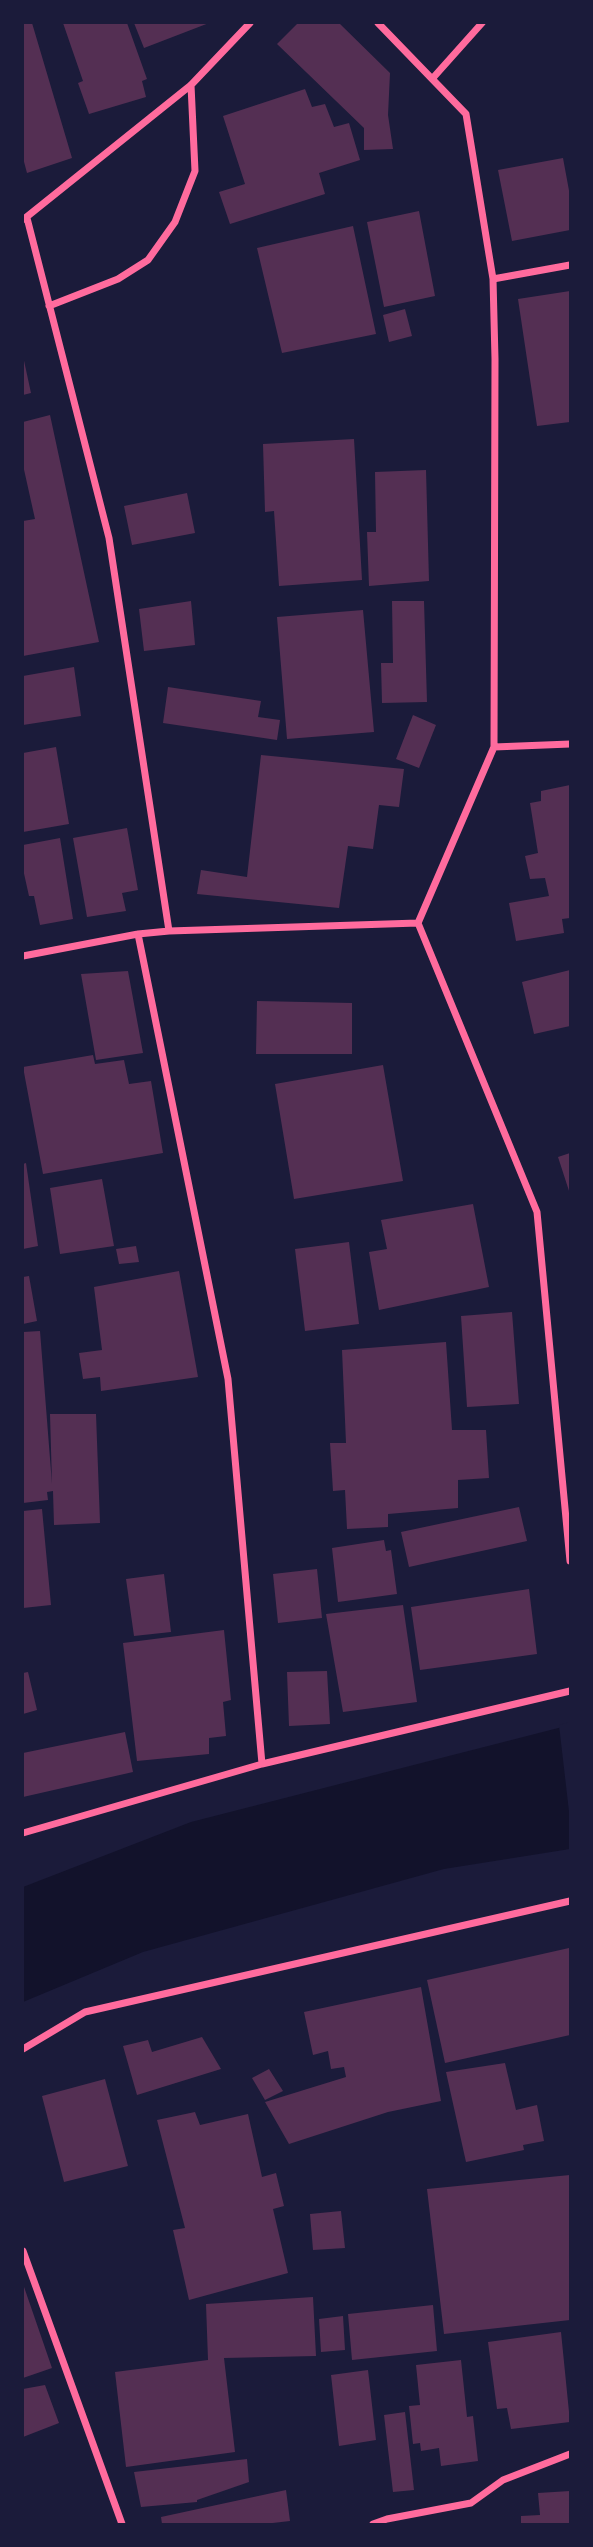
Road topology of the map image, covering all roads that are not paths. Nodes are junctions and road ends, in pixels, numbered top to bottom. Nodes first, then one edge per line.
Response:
1 (250, 23) edge
2 (378, 23) edge
3 (482, 23) edge
4 (432, 79) junction
5 (191, 85) junction
6 (25, 219) edge
7 (570, 265) edge
8 (493, 279) junction
9 (49, 306) junction
10 (570, 744) edge
11 (494, 747) junction
12 (418, 923) junction
13 (169, 931) junction
14 (138, 934) junction
15 (23, 956) edge
16 (570, 1561) edge
17 (570, 1691) edge
18 (262, 1764) junction
19 (23, 1833) edge
20 (570, 1901) edge
21 (23, 2049) edge
22 (23, 2251) edge
23 (570, 2454) edge
24 (122, 2524) edge
25 (373, 2524) edge

1 - 5 street
2 - 4 street
3 - 4 street
4 - 8 street
5 - 6 street
5 - 9 street
6 - 9 street
7 - 8 street
8 - 11 street
9 - 13 street
10 - 11 street
11 - 12 street
12 - 13 street
12 - 16 street
13 - 14 street
14 - 15 street
14 - 18 street
17 - 18 street
18 - 19 street
20 - 21 street
22 - 24 street
23 - 25 street

